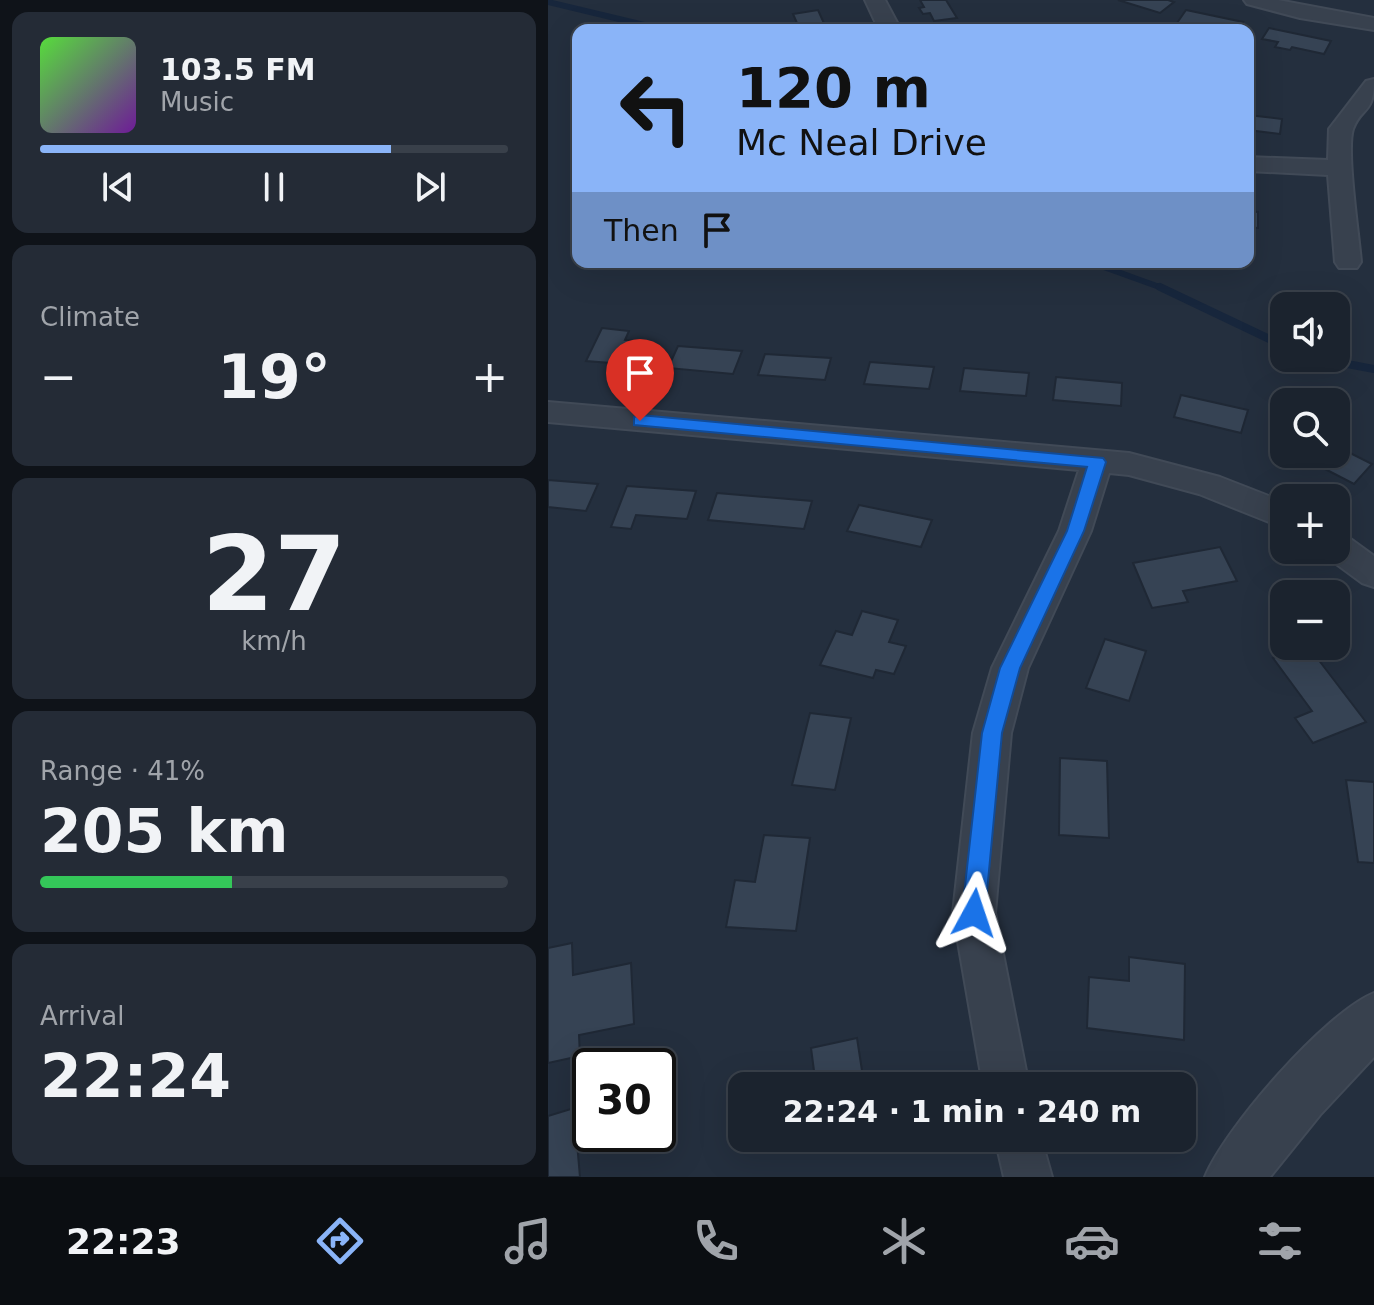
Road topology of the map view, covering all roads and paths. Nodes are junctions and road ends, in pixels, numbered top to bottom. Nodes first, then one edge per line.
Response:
1 (875, 0) edge
2 (1254, 0) edge
3 (887, 24) edge
4 (1374, 24) edge
5 (1374, 86) edge
6 (1254, 164) edge
7 (1340, 168) junction
8 (1348, 262) dead end
9 (548, 412) edge
10 (1097, 462) junction
11 (1270, 508) edge
12 (1350, 556) edge
13 (1374, 574) edge
14 (1374, 1020) edge
15 (1003, 1072) edge
16 (1022, 1152) edge
17 (1028, 1177) edge
18 (1234, 1177) edge

1 - 3 street
2 - 4 street
5 - 7 street
6 - 7 street
7 - 8 street
9 - 10 street
10 - 11 street
10 - 15 street
12 - 13 street
14 - 18 street
16 - 17 street

